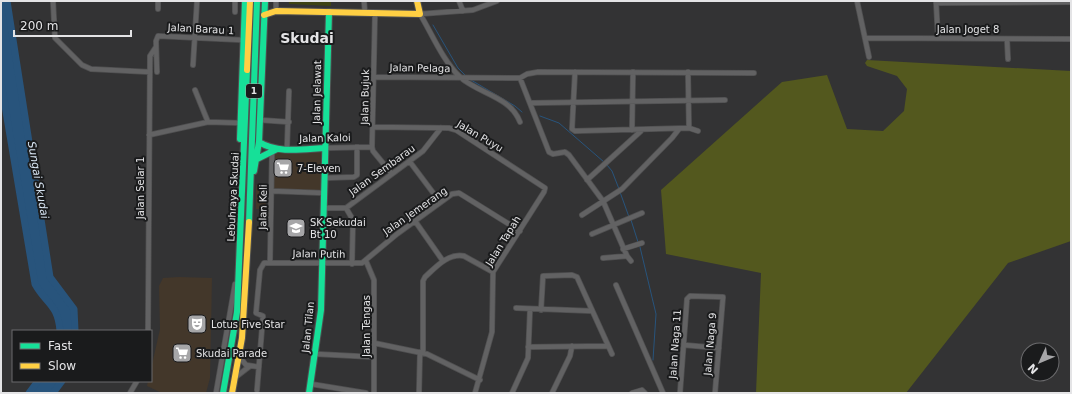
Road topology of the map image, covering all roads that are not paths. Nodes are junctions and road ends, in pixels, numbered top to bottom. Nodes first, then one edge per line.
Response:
1 (53, 1) edge
2 (158, 1) edge
3 (197, 1) edge
4 (235, 1) edge
5 (245, 1) edge
6 (250, 1) edge
7 (257, 1) edge
8 (276, 1) edge
9 (364, 1) edge
10 (418, 1) edge
11 (458, 1) edge
12 (497, 1) edge
13 (857, 1) edge
14 (936, 2) edge
15 (1071, 2) edge
16 (265, 3) edge
17 (158, 9) dead end
18 (276, 11) junction
19 (462, 11) junction
20 (235, 12) dead end
21 (329, 12) junction
22 (365, 13) junction
23 (376, 13) junction
24 (420, 14) junction
25 (244, 15) junction
26 (264, 15) junction
27 (196, 38) junction
28 (865, 38) junction
29 (938, 38) junction
30 (1007, 39) junction
31 (1071, 39) edge
32 (242, 40) junction
33 (156, 48) junction
34 (868, 57) dead end
35 (1008, 59) dead end
36 (193, 65) dead end
37 (150, 72) junction
38 (157, 72) dead end
39 (575, 72) junction
40 (633, 72) junction
41 (688, 72) junction
42 (754, 73) dead end
43 (375, 77) junction
44 (461, 78) junction
45 (520, 78) junction
46 (247, 82) junction
47 (195, 90) dead end
48 (289, 91) dead end
49 (725, 100) dead end
50 (632, 101) junction
51 (689, 101) junction
52 (575, 102) junction
53 (530, 103) junction
54 (260, 120) junction
55 (208, 122) junction
56 (289, 122) junction
57 (520, 122) dead end
58 (241, 123) junction
59 (374, 127) junction
60 (441, 128) junction
61 (689, 128) junction
62 (679, 129) junction
63 (632, 130) junction
64 (640, 131) junction
65 (698, 131) dead end
66 (149, 135) junction
67 (259, 142) junction
68 (357, 147) junction
69 (372, 147) junction
70 (287, 148) junction
71 (325, 148) junction
72 (275, 150) junction
73 (257, 159) junction
74 (410, 162) junction
75 (392, 174) junction
76 (325, 178) junction
77 (252, 180) junction
78 (587, 180) junction
79 (544, 188) joint
80 (272, 191) junction
81 (324, 193) junction
82 (243, 196) junction
83 (602, 201) junction
84 (440, 202) junction
85 (324, 208) junction
86 (346, 208) junction
87 (642, 213) dead end
88 (582, 215) dead end
89 (415, 221) junction
90 (614, 226) junction
91 (520, 231) junction
92 (592, 234) dead end
93 (639, 244) dead end
94 (623, 249) junction
95 (627, 256) junction
96 (603, 258) dead end
97 (240, 261) junction
98 (366, 261) junction
99 (443, 261) junction
100 (631, 261) dead end
101 (270, 262) junction
102 (323, 263) junction
103 (352, 264) junction
104 (493, 272) junction
105 (616, 284) dead end
106 (688, 297) joint
107 (516, 308) dead end
108 (530, 310) junction
109 (541, 310) junction
110 (592, 310) junction
111 (148, 330) edge
112 (374, 343) junction
113 (684, 345) junction
114 (572, 346) junction
115 (607, 346) junction
116 (528, 347) junction
117 (719, 348) junction
118 (422, 352) junction
119 (316, 354) junction
120 (612, 354) dead end
121 (240, 356) junction
122 (374, 357) junction
123 (250, 366) junction
124 (259, 368) junction
125 (236, 377) junction
126 (480, 380) junction
127 (136, 382) edge
128 (311, 384) junction
129 (257, 390) dead end
130 (131, 392) edge
131 (635, 392) edge
132 (216, 393) edge
133 (223, 393) edge
134 (232, 393) edge
135 (309, 393) edge
136 (366, 393) edge
137 (374, 393) edge
138 (419, 393) edge
139 (475, 393) edge
140 (512, 393) edge
141 (552, 393) edge
142 (645, 393) edge
143 (663, 393) edge
144 (680, 393) edge
145 (715, 393) edge

1 - 37 street
2 - 17 street
3 - 27 street
4 - 20 street
5 - 25 main road
6 - 46 main road, Lebuhraya Skudai / 1
7 - 77 main road, Lebuhraya Skudai / 1
8 - 18 street
9 - 22 street
10 - 24 main road
11 - 19 street
12 - 19 street
13 - 28 street
14 - 15 street
14 - 29 street
16 - 18 main road
16 - 26 main road
18 - 21 main road
18 - 26 main road
19 - 24 street
21 - 22 main road
21 - 71 main road, Jalan Jelawat
22 - 23 main road
23 - 24 main road
23 - 43 street, Jalan Bujuk
24 - 44 street
25 - 32 main road
25 - 46 main road
26 - 54 main road
27 - 32 street, Jalan Barau 1
27 - 33 street, Jalan Barau 1
27 - 36 street
28 - 29 street, Jalan Joget 8
28 - 34 street
29 - 30 street, Jalan Joget 8
30 - 31 street, Jalan Joget 8
30 - 35 street
32 - 58 main road
33 - 37 street, Jalan Selar 1
33 - 38 street
37 - 66 street, Jalan Selar 1
39 - 40 street
39 - 45 street
39 - 52 street
40 - 41 street
40 - 50 street
41 - 42 street
41 - 51 street
43 - 44 street, Jalan Pelaga
43 - 59 street, Jalan Bujuk
44 - 45 street
44 - 57 street, Jalan Pelaga
45 - 53 street
46 - 82 main road, Lebuhraya Skudai / 1
47 - 55 street
48 - 56 street
49 - 51 street
50 - 51 street
50 - 52 street
50 - 63 street
51 - 61 street
52 - 53 street
52 - 63 street
53 - 78 street
54 - 56 street
54 - 67 main road
55 - 58 street
55 - 66 street
56 - 70 street
58 - 82 main road
59 - 60 street, Jalan Puyu
59 - 69 street, Jalan Bujuk
60 - 74 street, Jalan Sembarau
60 - 79 street, Jalan Puyu
61 - 62 street
61 - 65 street
62 - 64 street
62 - 83 street
63 - 64 street
64 - 78 street
66 - 111 street, Jalan Selar 1
67 - 72 main road, Jalan Kaloi
67 - 73 main road
68 - 69 street, Jalan Kaloi
68 - 71 street, Jalan Kaloi
68 - 76 street
69 - 75 street
70 - 71 main road, Jalan Kaloi
70 - 72 main road, Jalan Kaloi
71 - 76 main road, Jalan Jelawat
72 - 73 main road, Jalan Kaloi
72 - 80 street, Jalan Keli
73 - 77 main road
74 - 75 street, Jalan Sembarau
74 - 84 street
75 - 86 street, Jalan Sembarau
76 - 81 main road, Jalan Jelawat
77 - 121 main road, Lebuhraya Skudai / 1
78 - 83 street
79 - 91 street, Jalan Tapah
80 - 81 street
80 - 101 street, Jalan Keli
81 - 85 main road, Jalan Jelawat
82 - 97 main road, Lebuhraya Skudai / 1
83 - 88 street
83 - 90 street
84 - 89 street, Jalan Jemerang
84 - 91 street, Jalan Jemerang
85 - 86 street, Jalan Sembarau
85 - 102 main road, Jalan Tilan
86 - 103 street
87 - 90 street
89 - 98 street, Jalan Jemerang
89 - 99 street
90 - 92 street
90 - 94 street
91 - 104 street, Jalan Tapah
93 - 94 street
94 - 95 street
95 - 96 street
95 - 100 street
97 - 132 street
97 - 133 main road, Lebuhraya Skudai / 1
98 - 103 street, Jalan Putih
98 - 112 street, Jalan Tengas
99 - 104 street
99 - 118 street
101 - 102 street, Jalan Putih
101 - 124 street
102 - 103 street, Jalan Putih
102 - 119 main road, Jalan Tilan
104 - 126 street, Jalan Tapah
105 - 143 street
106 - 113 street, Jalan Naga 11
106 - 117 street, Jalan Naga 9
107 - 108 street
108 - 109 street
108 - 116 street
109 - 110 street
109 - 110 street
110 - 115 street
112 - 118 street
112 - 122 street, Jalan Tengas
113 - 117 street
113 - 144 street, Jalan Naga 11
114 - 115 street
114 - 116 street
114 - 141 street
115 - 120 street
116 - 140 street
117 - 145 street, Jalan Naga 9
118 - 126 street
118 - 138 street
119 - 122 street
119 - 128 main road, Jalan Tilan
121 - 123 street
121 - 125 main road, Lebuhraya Skudai / 1
122 - 137 street, Jalan Tengas
123 - 124 street
123 - 125 street
124 - 129 street
125 - 134 main road, Lebuhraya Skudai / 1
126 - 139 street, Jalan Tapah
127 - 130 street
128 - 135 main road, Jalan Tilan
128 - 136 street
131 - 142 street

